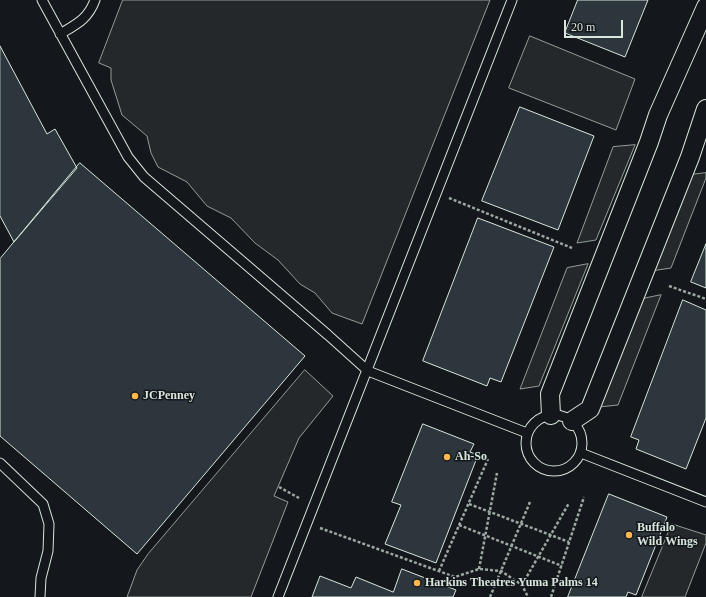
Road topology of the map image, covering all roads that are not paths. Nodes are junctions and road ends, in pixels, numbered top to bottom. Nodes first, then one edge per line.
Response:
1 (42, 0) edge
2 (95, 0) edge
3 (512, 0) edge
4 (706, 7) edge
5 (60, 34) junction
6 (706, 109) edge
7 (368, 371) junction
8 (551, 415) junction
9 (572, 421) junction
10 (527, 433) junction
11 (581, 454) junction
12 (0, 463) edge
13 (706, 502) edge
14 (40, 597) edge
15 (278, 597) edge

1 - 5 lane
2 - 5 lane
3 - 7 lane
4 - 8 street
5 - 7 lane
6 - 9 street
7 - 10 lane
7 - 15 lane
8 - 9 lane
8 - 10 lane
9 - 11 lane
10 - 11 lane
11 - 13 lane
12 - 14 lane

